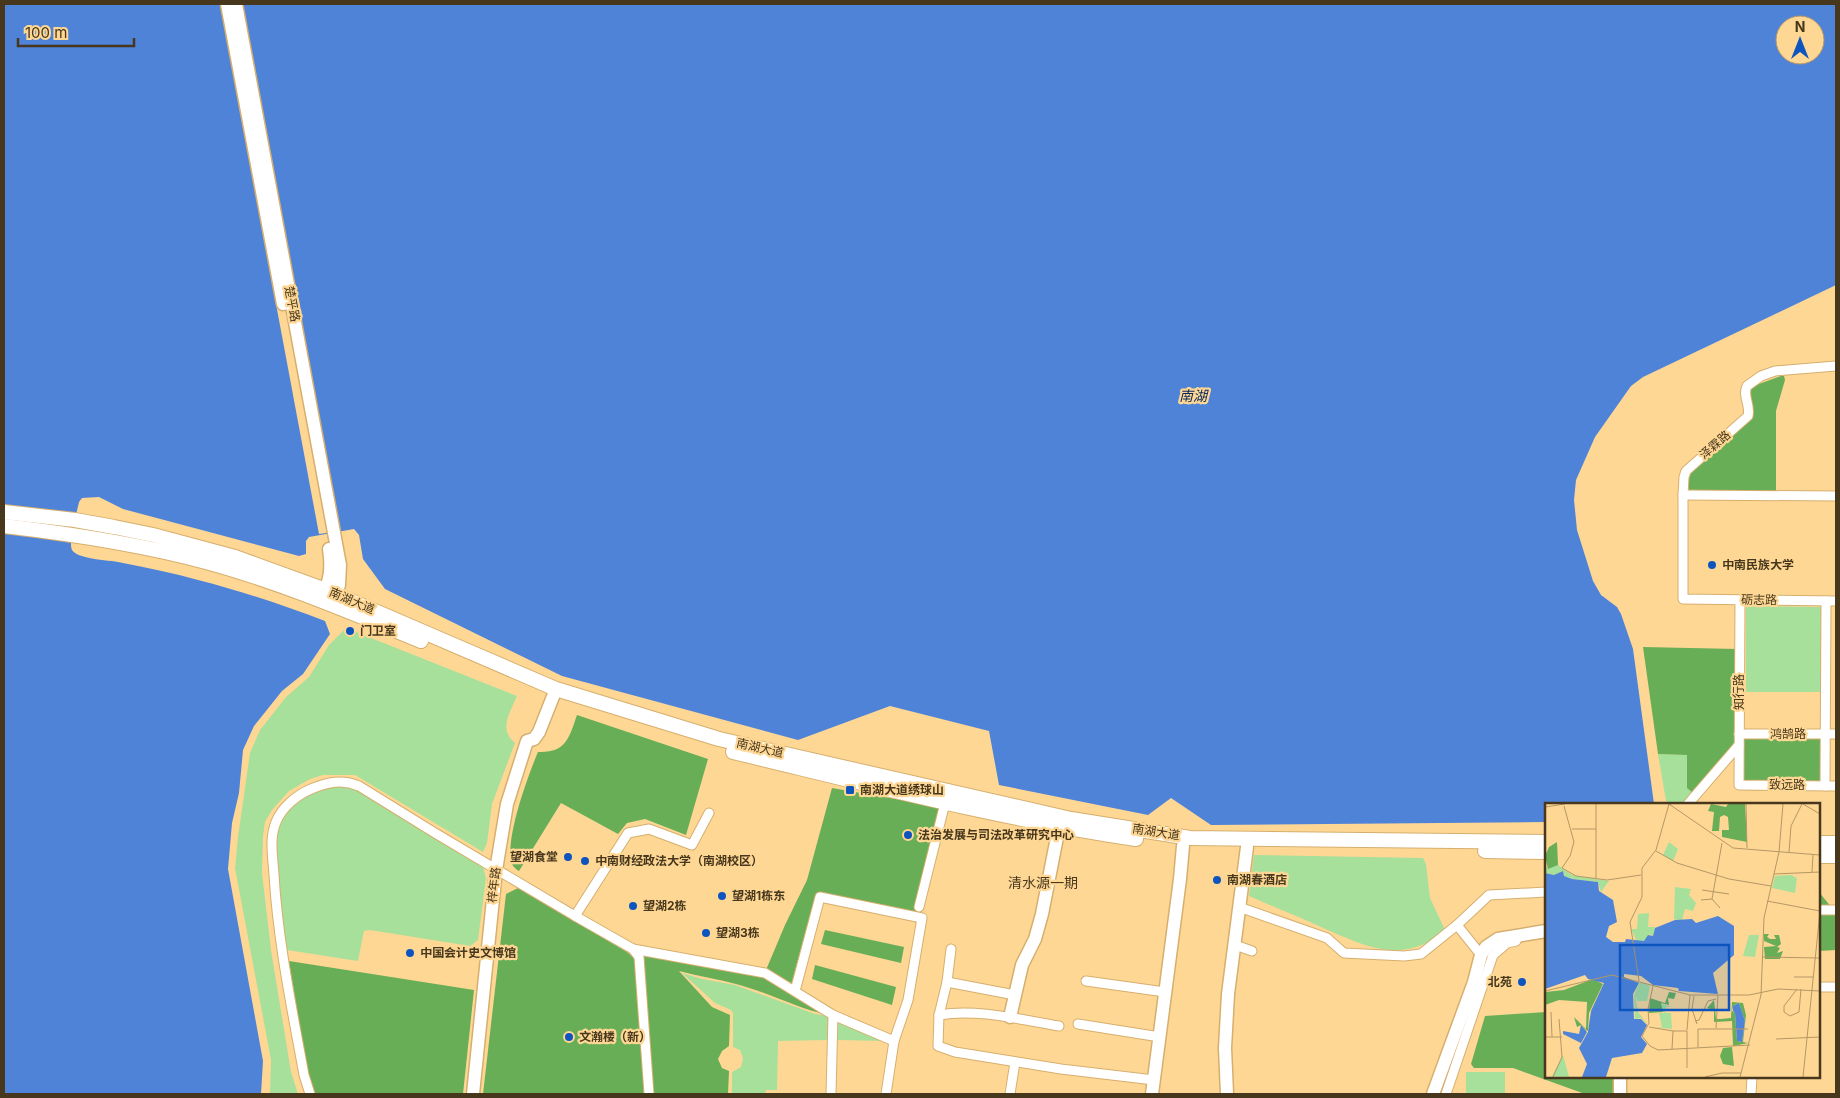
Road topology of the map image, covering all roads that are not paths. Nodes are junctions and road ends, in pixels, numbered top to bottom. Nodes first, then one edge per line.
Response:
1 (227, 4) edge
2 (236, 4) edge
3 (1836, 366) edge
4 (1683, 495) junction
5 (1836, 496) edge
6 (4, 512) edge
7 (4, 526) edge
8 (330, 532) junction
9 (329, 597) junction
10 (1683, 599) joint
11 (1740, 600) junction
12 (1826, 601) junction
13 (1836, 601) edge
14 (555, 691) junction
15 (1739, 734) junction
16 (1826, 734) junction
17 (1836, 734) edge
18 (1739, 745) junction
19 (1739, 785) joint
20 (1825, 786) junction
21 (1836, 786) edge
22 (945, 803) junction
23 (1689, 803) edge
24 (709, 813) dead end
25 (1059, 827) junction
26 (1545, 842) edge
27 (1820, 843) edge
28 (1836, 843) edge
29 (1182, 846) junction
30 (1247, 847) junction
31 (1545, 852) edge
32 (1820, 856) edge
33 (1836, 856) edge
34 (496, 870) junction
35 (1545, 892) edge
36 (919, 907) dead end
37 (1240, 907) junction
38 (1822, 910) dead end
39 (1836, 910) edge
40 (575, 916) junction
41 (1457, 925) junction
42 (1545, 931) edge
43 (1545, 936) edge
44 (1235, 945) junction
45 (951, 948) dead end
46 (633, 949) junction
47 (1252, 951) dead end
48 (1481, 955) junction
49 (1086, 981) dead end
50 (947, 982) junction
51 (1820, 987) edge
52 (1836, 987) edge
53 (795, 991) junction
54 (1166, 992) junction
55 (1015, 995) junction
56 (939, 1014) junction
57 (833, 1015) junction
58 (1010, 1017) junction
59 (1078, 1024) dead end
60 (1059, 1026) dead end
61 (1160, 1037) junction
62 (894, 1041) junction
63 (1015, 1062) junction
64 (1620, 1078) edge
65 (1752, 1078) edge
66 (1154, 1080) junction
67 (310, 1094) edge
68 (473, 1094) edge
69 (649, 1094) edge
70 (831, 1094) edge
71 (886, 1094) edge
72 (1010, 1094) edge
73 (1152, 1094) edge
74 (1227, 1094) edge
75 (1433, 1094) edge
76 (1446, 1094) edge
77 (1620, 1094) edge
78 (1751, 1094) edge

1 - 8 main road, 楚平路
2 - 8 main road, 楚平路
3 - 4 street, 泽霖路
4 - 5 street
4 - 10 street, 泽霖路
6 - 9 main road, 南湖大道
7 - 9 main road, 南湖大道
8 - 9 main road, 楚平路
9 - 14 main road, 南湖大道
10 - 11 street, 砺志路
11 - 12 street, 砺志路
11 - 15 street, 知行路
12 - 13 street, 砺志路
12 - 16 street
14 - 22 main road, 南湖大道
14 - 26 main road, 南湖大道
14 - 34 main road, 梓年路
15 - 16 street, 鸿鹄路
15 - 18 street, 知行路
16 - 17 street, 鸿鹄路
16 - 20 street
18 - 19 street, 知行路
18 - 23 street
19 - 20 street, 致远路
20 - 21 street, 致远路
22 - 25 main road, 南湖大道
22 - 36 street
24 - 40 street
25 - 29 main road, 南湖大道
25 - 55 main road
27 - 28 main road
29 - 30 main road, 南湖大道
29 - 54 main road
30 - 31 main road, 南湖大道
30 - 37 main road
32 - 33 main road
34 - 40 street
34 - 67 street
34 - 68 main road, 梓年路
35 - 41 street
37 - 41 street
37 - 44 main road
38 - 39 street
40 - 46 street
41 - 48 street
42 - 48 main road
43 - 76 street
44 - 47 street
44 - 74 main road
45 - 50 street
46 - 53 street
46 - 69 street
48 - 75 main road
49 - 54 street
50 - 55 street
50 - 56 street
51 - 52 street
53 - 57 street
53 - 62 street
54 - 61 main road
55 - 58 main road
56 - 58 street
56 - 63 street
57 - 62 street
57 - 70 street
58 - 60 street
59 - 61 street
61 - 66 main road
62 - 71 street
63 - 66 street
63 - 72 street
64 - 77 main road
65 - 78 street
66 - 73 main road

